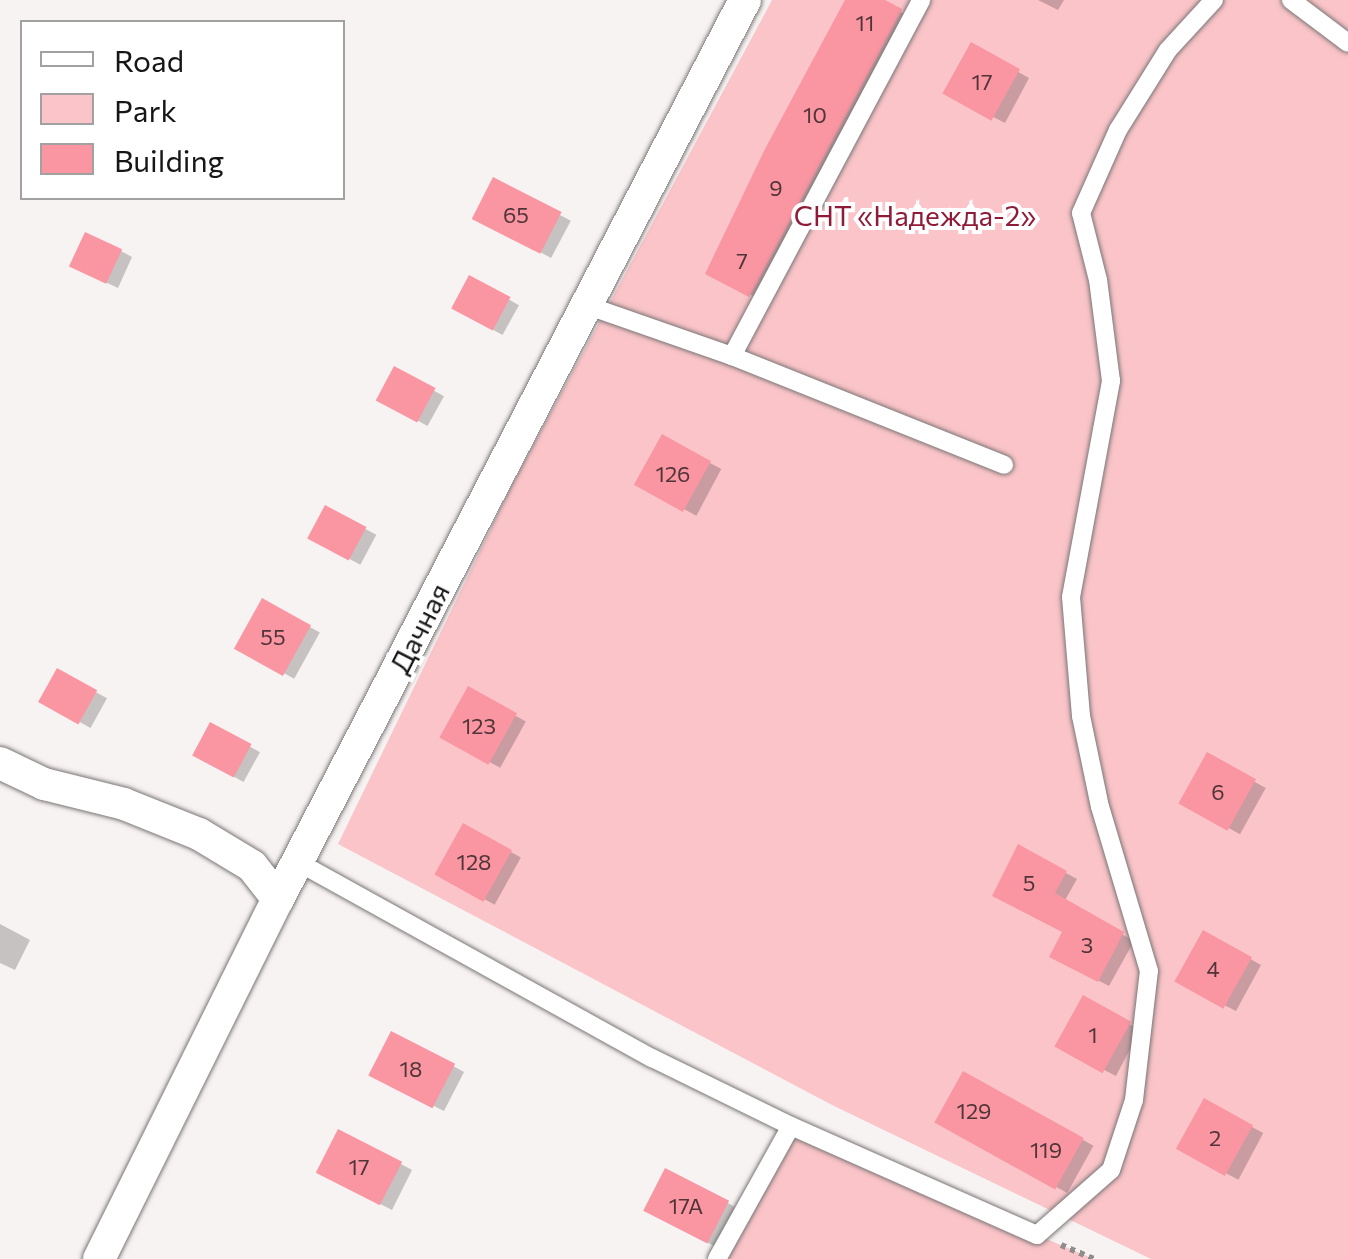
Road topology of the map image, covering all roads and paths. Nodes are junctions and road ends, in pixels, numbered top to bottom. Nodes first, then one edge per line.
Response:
1 (742, 0) edge
2 (921, 0) edge
3 (1214, 0) edge
4 (1291, 0) edge
5 (1348, 43) edge
6 (575, 301) junction
7 (732, 356) junction
8 (1004, 465) dead end
9 (0, 763) edge
10 (296, 861) joint
11 (278, 899) junction
12 (791, 1126) junction
13 (98, 1259) edge
14 (717, 1259) edge

1 - 6 street
1 - 11 street, Дачная
2 - 7 lane
3 - 12 lane
4 - 5 lane
6 - 7 lane
6 - 10 street
7 - 8 lane
9 - 11 street
10 - 12 lane
11 - 13 street, Дачная
12 - 14 lane

